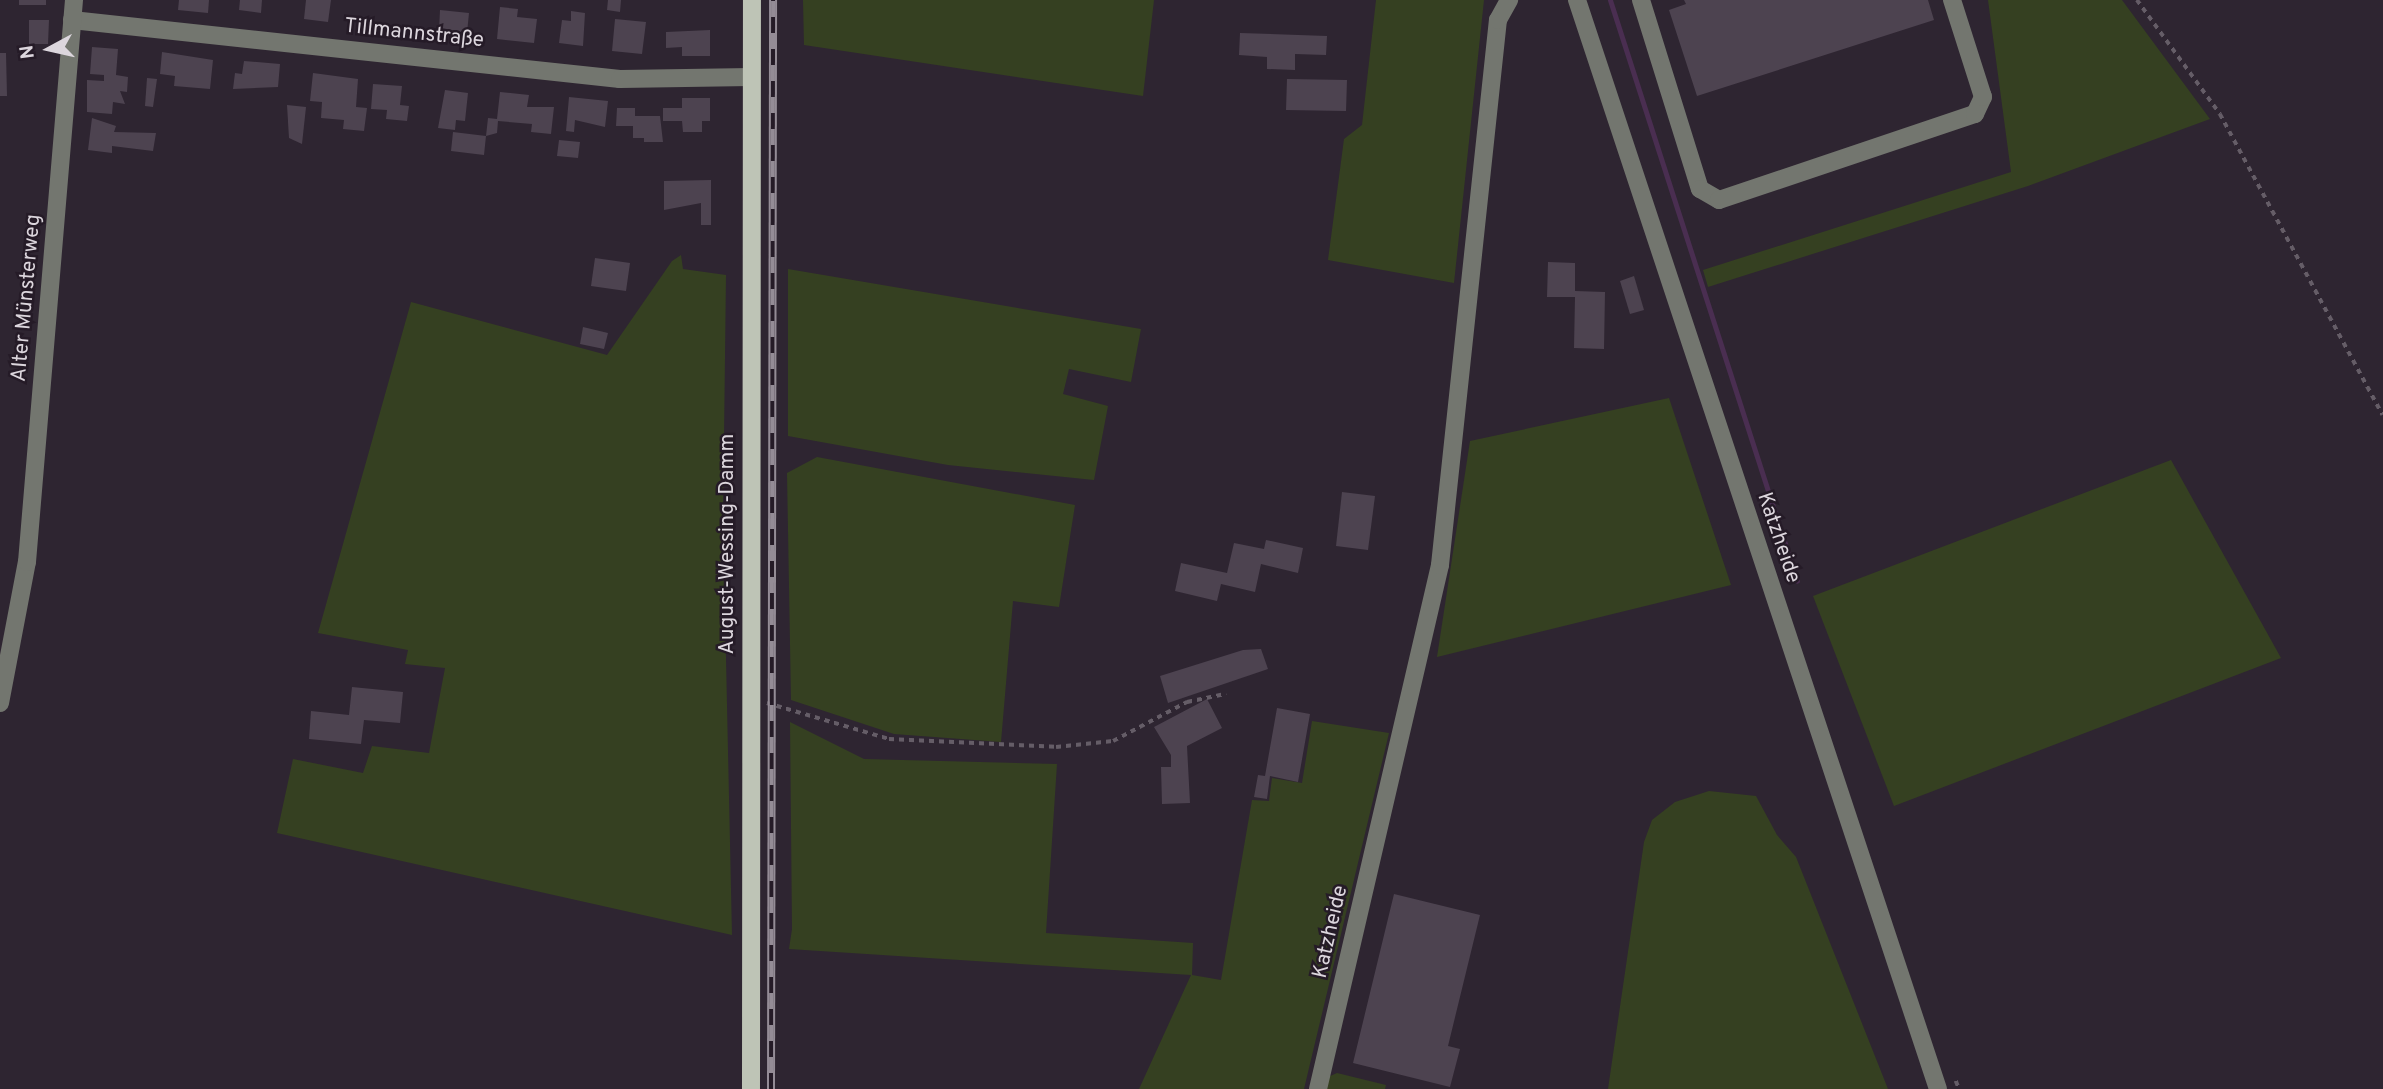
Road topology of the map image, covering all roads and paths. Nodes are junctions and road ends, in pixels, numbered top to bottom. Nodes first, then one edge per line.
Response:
1 (74, 0) edge
2 (752, 0) edge
3 (1509, 0) edge
4 (1577, 0) edge
5 (1641, 0) edge
6 (1952, 0) edge
7 (2137, 0) edge
8 (72, 20) junction
9 (751, 77) junction
10 (2383, 415) edge
11 (1226, 694) dead end
12 (0, 703) edge
13 (782, 705) dead end
14 (751, 1089) edge
15 (1318, 1089) edge
16 (1938, 1089) edge

1 - 8 street, Alter Münsterweg
2 - 9 main road, August-Wessing-Damm
3 - 15 street, Katzheide
4 - 16 street, Katzheide
5 - 6 street
7 - 10 path
8 - 9 street, Tillmannstraße
8 - 12 street, Alter Münsterweg
9 - 14 main road, August-Wessing-Damm
11 - 13 path

